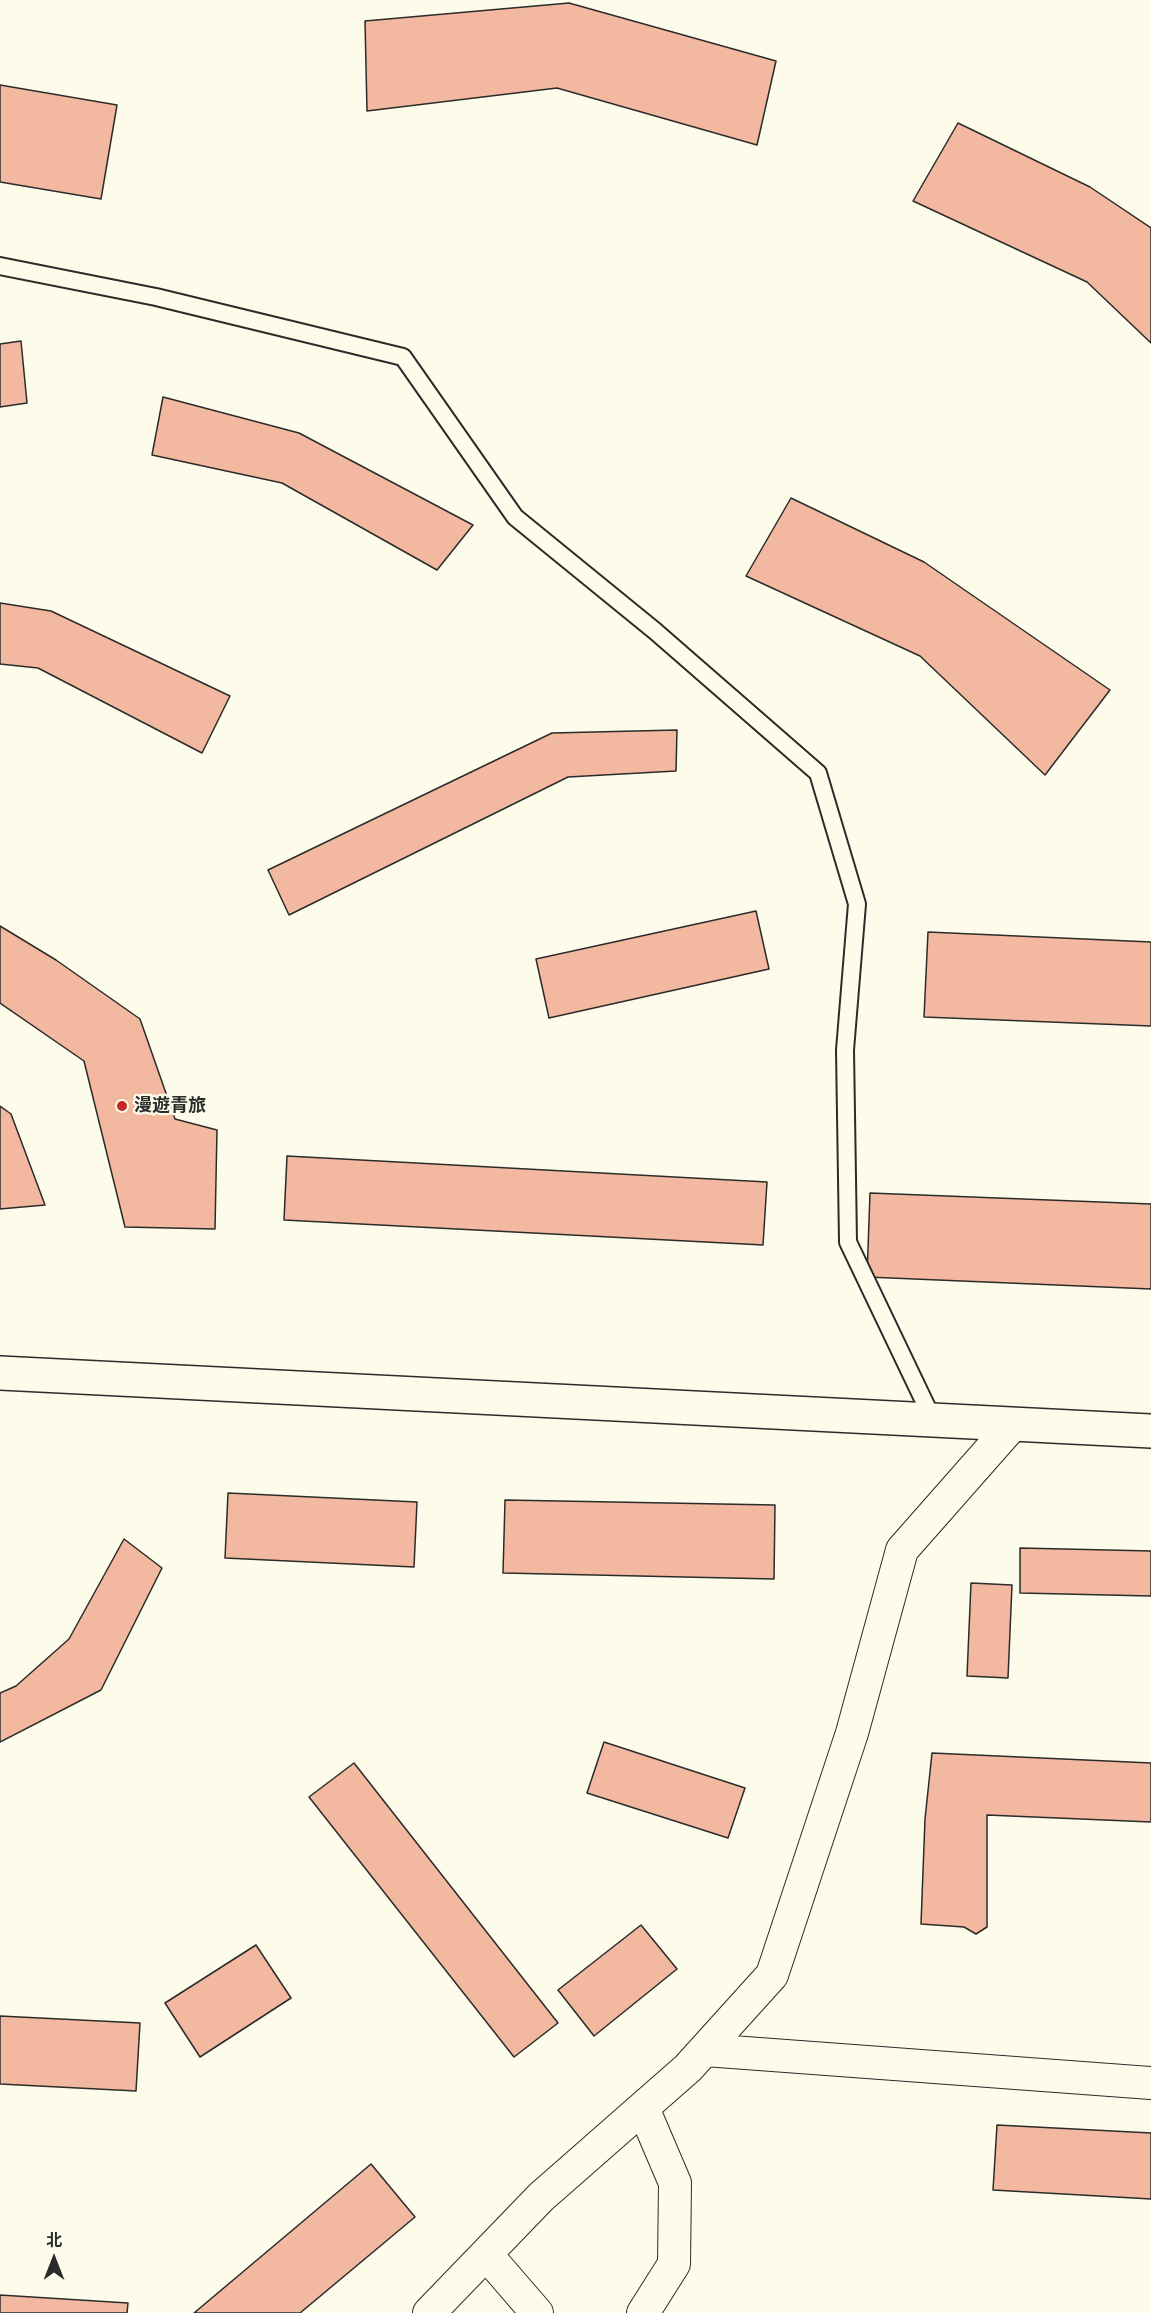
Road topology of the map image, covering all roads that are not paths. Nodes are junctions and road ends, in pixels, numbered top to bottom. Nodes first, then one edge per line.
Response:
1 (0, 266) edge
2 (0, 1373) edge
3 (933, 1420) junction
4 (1013, 1424) junction
5 (1151, 1431) edge
6 (705, 2050) junction
7 (1151, 2083) edge
8 (643, 2108) junction
9 (486, 2254) junction
10 (429, 2313) edge
11 (537, 2313) edge
12 (643, 2313) edge

1 - 3 lane
2 - 3 street
3 - 4 street
4 - 5 street
4 - 6 street
6 - 7 street
6 - 8 street
8 - 9 street
8 - 12 street
9 - 10 street
9 - 11 street

